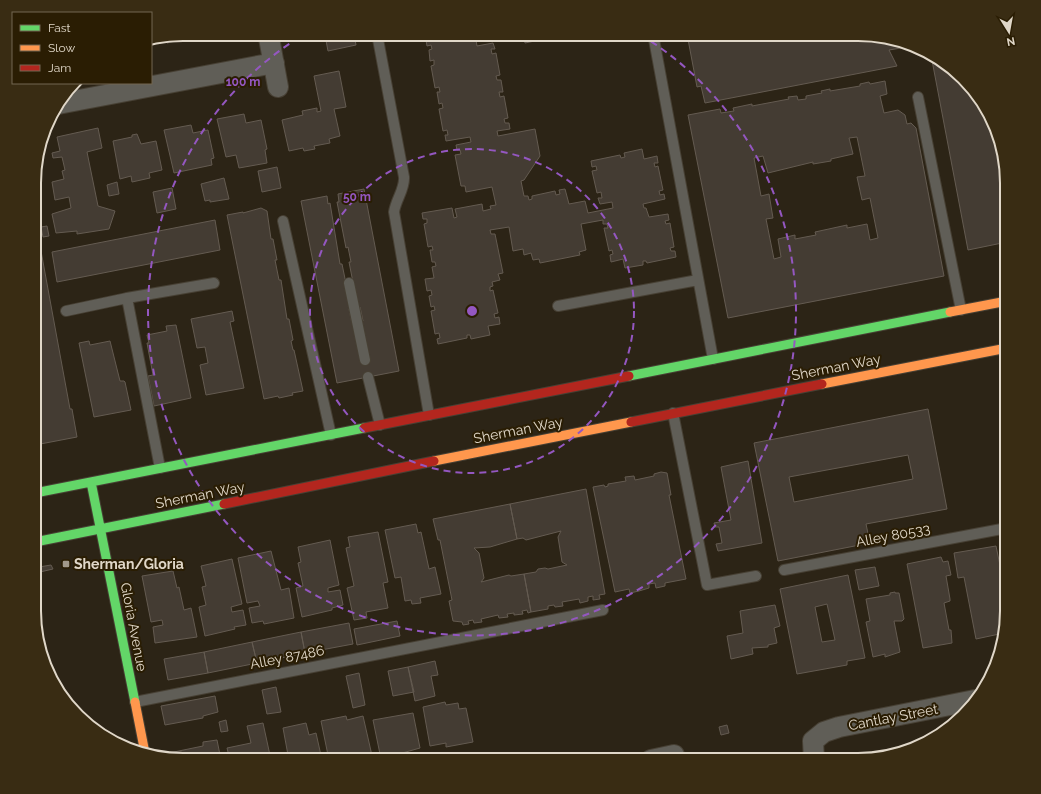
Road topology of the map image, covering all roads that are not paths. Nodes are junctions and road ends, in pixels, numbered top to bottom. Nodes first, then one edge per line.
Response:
1 (270, 41) edge
2 (378, 41) edge
3 (654, 41) edge
4 (274, 63) junction
5 (278, 87) dead end
6 (918, 97) dead end
7 (66, 102) edge
8 (283, 221) dead end
9 (698, 280) junction
10 (214, 283) dead end
11 (349, 283) dead end
12 (127, 298) junction
13 (1000, 302) edge
14 (558, 306) dead end
15 (961, 310) junction
16 (66, 312) dead end
17 (1000, 349) edge
18 (713, 359) junction
19 (365, 360) dead end
20 (368, 377) dead end
21 (673, 413) junction
22 (429, 415) junction
23 (380, 425) junction
24 (331, 435) junction
25 (160, 468) junction
26 (90, 482) junction
27 (41, 492) edge
28 (1000, 529) edge
29 (100, 530) junction
30 (41, 541) edge
31 (784, 570) dead end
32 (756, 576) dead end
33 (603, 610) dead end
34 (135, 702) junction
35 (967, 702) edge
36 (144, 747) edge
37 (813, 750) edge

1 - 4 street
2 - 22 lane
3 - 9 lane
4 - 5 street
4 - 7 street
6 - 15 lane
8 - 24 lane
9 - 14 lane
9 - 18 lane
10 - 12 lane
11 - 19 lane
12 - 16 lane
12 - 25 lane
13 - 15 main road
15 - 18 main road
17 - 21 main road, Sherman Way
18 - 22 main road
20 - 23 lane
21 - 29 main road, Sherman Way
21 - 32 lane
22 - 23 main road
23 - 24 main road
24 - 25 main road
25 - 26 main road
26 - 27 main road
26 - 29 main road, Gloria Avenue
28 - 31 lane, Alley 80533
29 - 30 main road, Sherman Way
29 - 34 main road, Gloria Avenue
33 - 34 lane, Alley 87486
34 - 36 main road, Gloria Avenue
35 - 37 street, Cantlay Street

